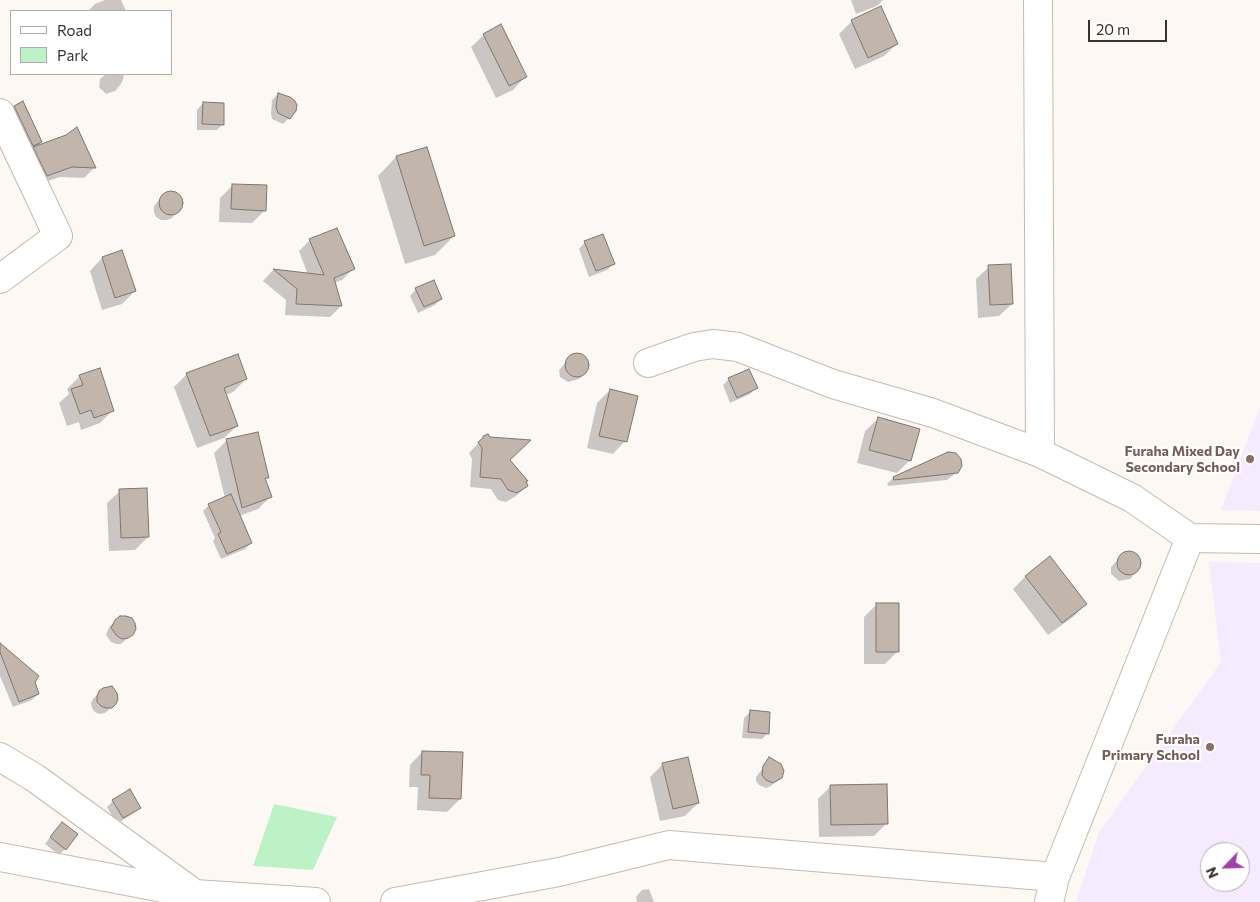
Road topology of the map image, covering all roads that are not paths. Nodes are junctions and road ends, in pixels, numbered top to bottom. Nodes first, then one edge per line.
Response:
1 (1038, 0) edge
2 (0, 113) edge
3 (0, 279) edge
4 (648, 363) dead end
5 (1040, 453) junction
6 (1190, 538) junction
7 (1260, 539) edge
8 (0, 757) edge
9 (0, 857) edge
10 (1052, 890) edge
11 (196, 894) junction
12 (316, 902) edge
13 (395, 902) edge

1 - 5 street
2 - 3 street
4 - 5 street
5 - 6 street
6 - 7 street
6 - 10 street
8 - 11 street
9 - 11 street
10 - 13 street
11 - 12 street

